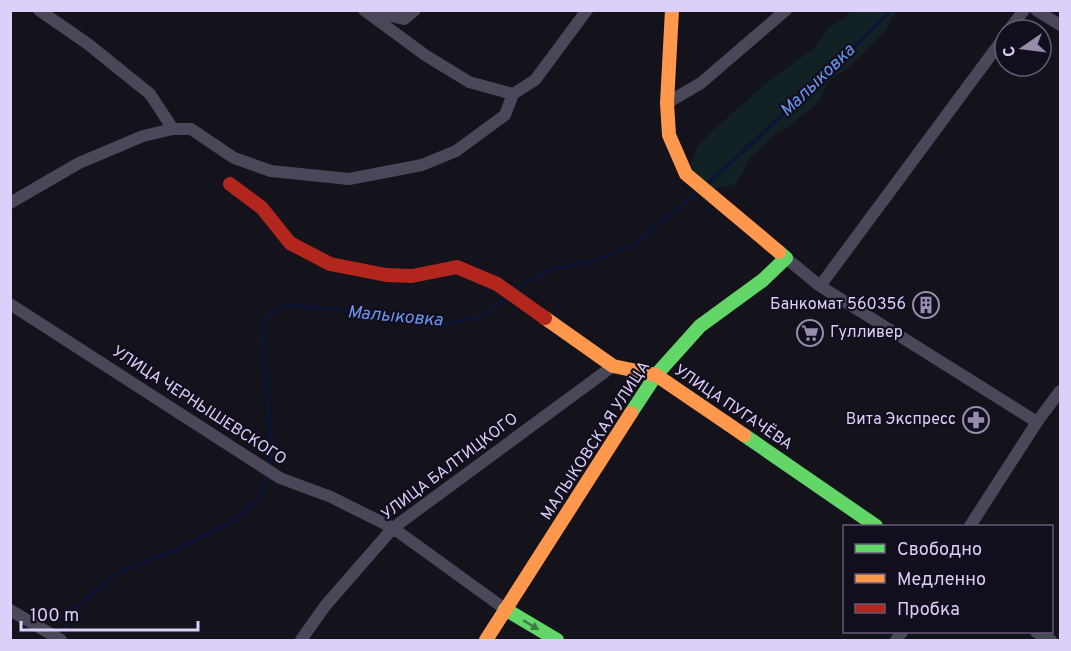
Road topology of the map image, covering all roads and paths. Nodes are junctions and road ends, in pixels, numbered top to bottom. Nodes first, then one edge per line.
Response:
1 (39, 10) edge
2 (364, 10) edge
3 (369, 10) edge
4 (415, 10) edge
5 (587, 10) edge
6 (672, 10) edge
7 (786, 10) edge
8 (1036, 10) edge
9 (1060, 25) edge
10 (993, 52) edge
11 (513, 94) junction
12 (667, 103) junction
13 (173, 129) junction
14 (230, 184) dead end
15 (10, 204) edge
16 (786, 258) junction
17 (820, 286) junction
18 (10, 304) edge
19 (613, 366) junction
20 (656, 375) junction
21 (1060, 391) edge
22 (1037, 422) junction
23 (875, 525) edge
24 (971, 525) edge
25 (393, 528) junction
26 (505, 609) junction
27 (10, 610) edge
28 (61, 640) edge
29 (301, 640) edge
30 (486, 640) edge
31 (557, 640) edge

1 - 13 street
2 - 11 street
3 - 4 street
5 - 11 street
6 - 12 street
7 - 12 street
8 - 9 street
10 - 17 street
11 - 13 street
12 - 16 street
13 - 15 street
14 - 19 street, УЛИЦА ПУГАЧЁВА
16 - 17 street
16 - 20 street, МАЛЫКОВСКАЯ УЛИЦА
17 - 22 street
18 - 25 street, УЛИЦА ЧЕРНЫШЕВСКОГО
19 - 20 street, УЛИЦА ПУГАЧЁВА
19 - 25 street, УЛИЦА БАЛТИЦКОГО
20 - 23 street, УЛИЦА ПУГАЧЁВА
20 - 26 street, МАЛЫКОВСКАЯ УЛИЦА
21 - 22 street
22 - 24 street
25 - 26 street, УЛИЦА ЧЕРНЫШЕВСКОГО
25 - 29 street, УЛИЦА БАЛТИЦКОГО
26 - 30 street, МАЛЫКОВСКАЯ УЛИЦА
26 -> 31 street, УЛИЦА ЧЕРНЫШЕВСКОГО
27 - 28 street

